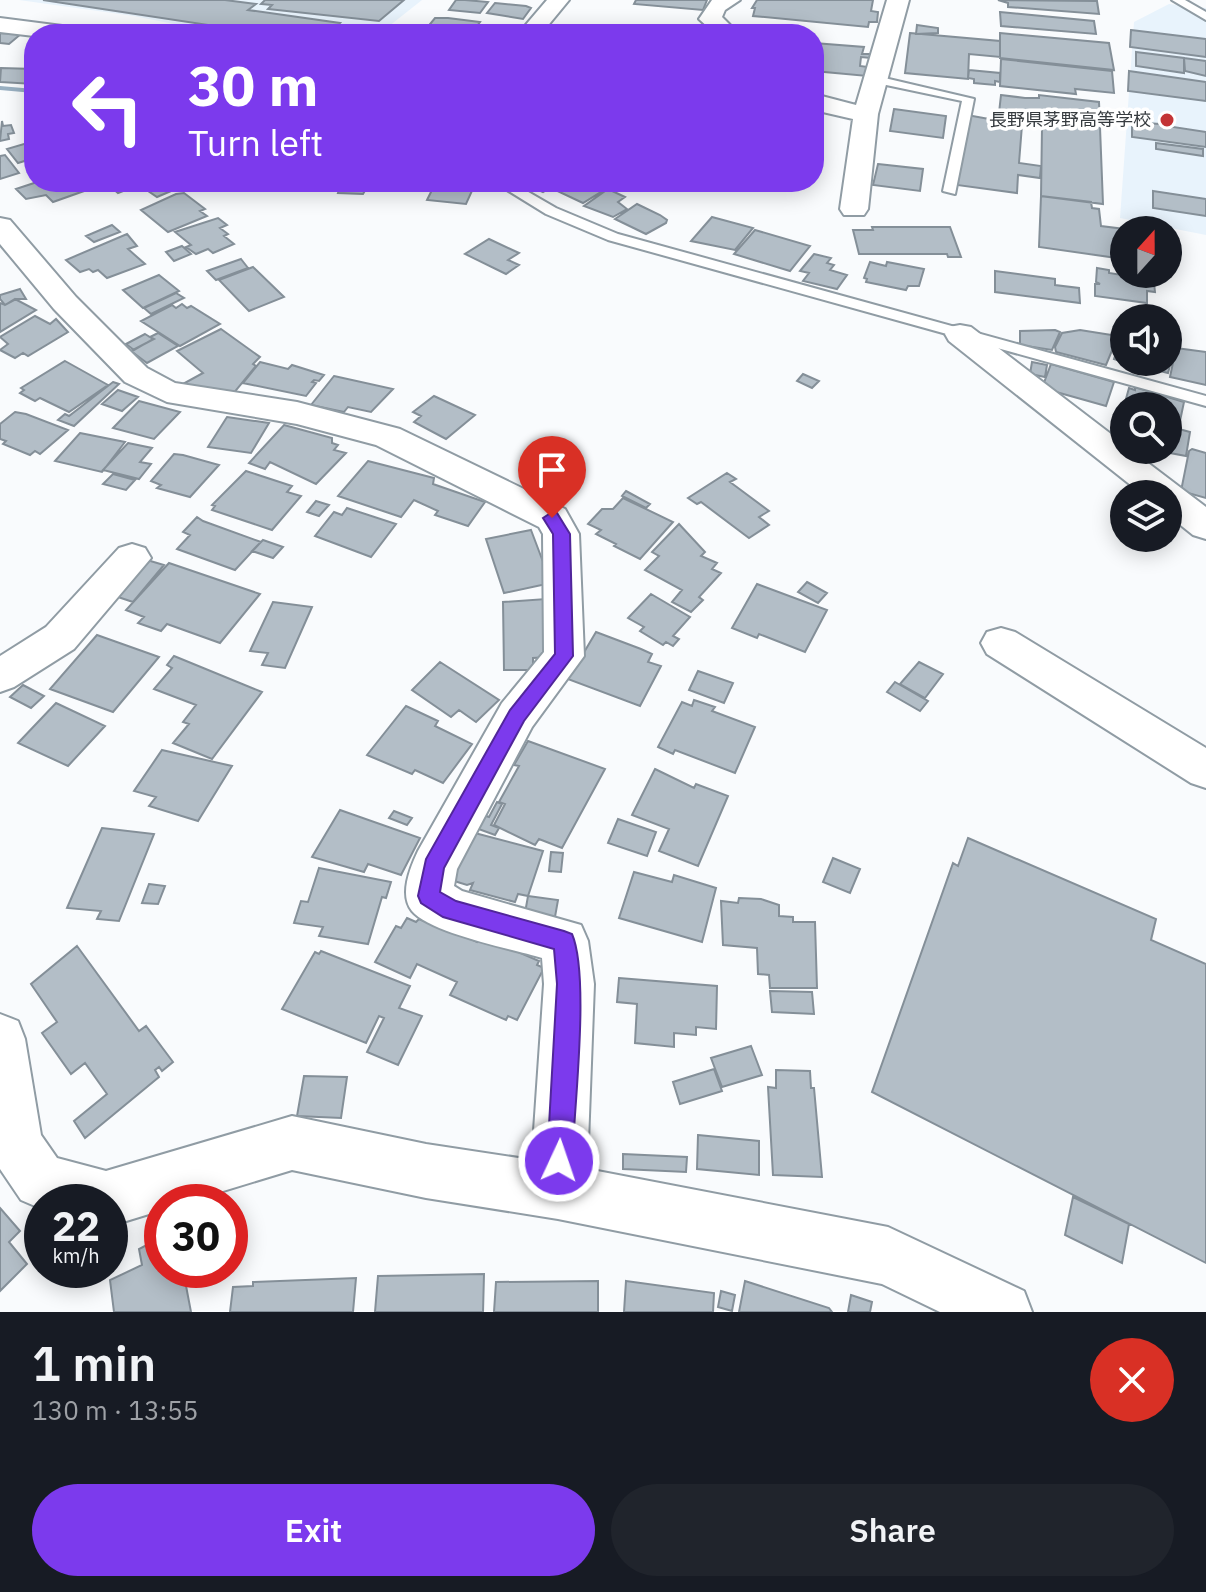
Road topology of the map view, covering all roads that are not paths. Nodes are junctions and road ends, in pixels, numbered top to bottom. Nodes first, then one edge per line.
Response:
1 (558, 0) edge
2 (730, 0) edge
3 (898, 0) edge
4 (1177, 0) edge
5 (1206, 17) edge
6 (538, 24) edge
7 (728, 24) edge
8 (0, 25) edge
9 (24, 28) edge
10 (876, 80) junction
11 (824, 104) edge
12 (866, 114) junction
13 (950, 191) dead end
14 (518, 192) edge
15 (854, 209) dead end
16 (0, 226) edge
17 (960, 334) junction
18 (1206, 401) edge
19 (1147, 480) edge
20 (1182, 507) edge
21 (1206, 526) edge
22 (132, 558) dead end
23 (1001, 643) dead end
24 (0, 676) edge
25 (1206, 770) edge
26 (0, 1039) edge
27 (558, 1191) junction
28 (1003, 1312) edge

1 - 6 street
2 - 7 street
3 - 10 street
4 - 5 lane
8 - 9 street
10 - 12 street
10 - 13 lane
11 - 12 street
12 - 15 street
14 - 17 lane
16 - 27 street
17 - 18 lane
17 - 19 street
20 - 21 street
22 - 24 street
23 - 25 street
26 - 27 street
27 - 28 street

